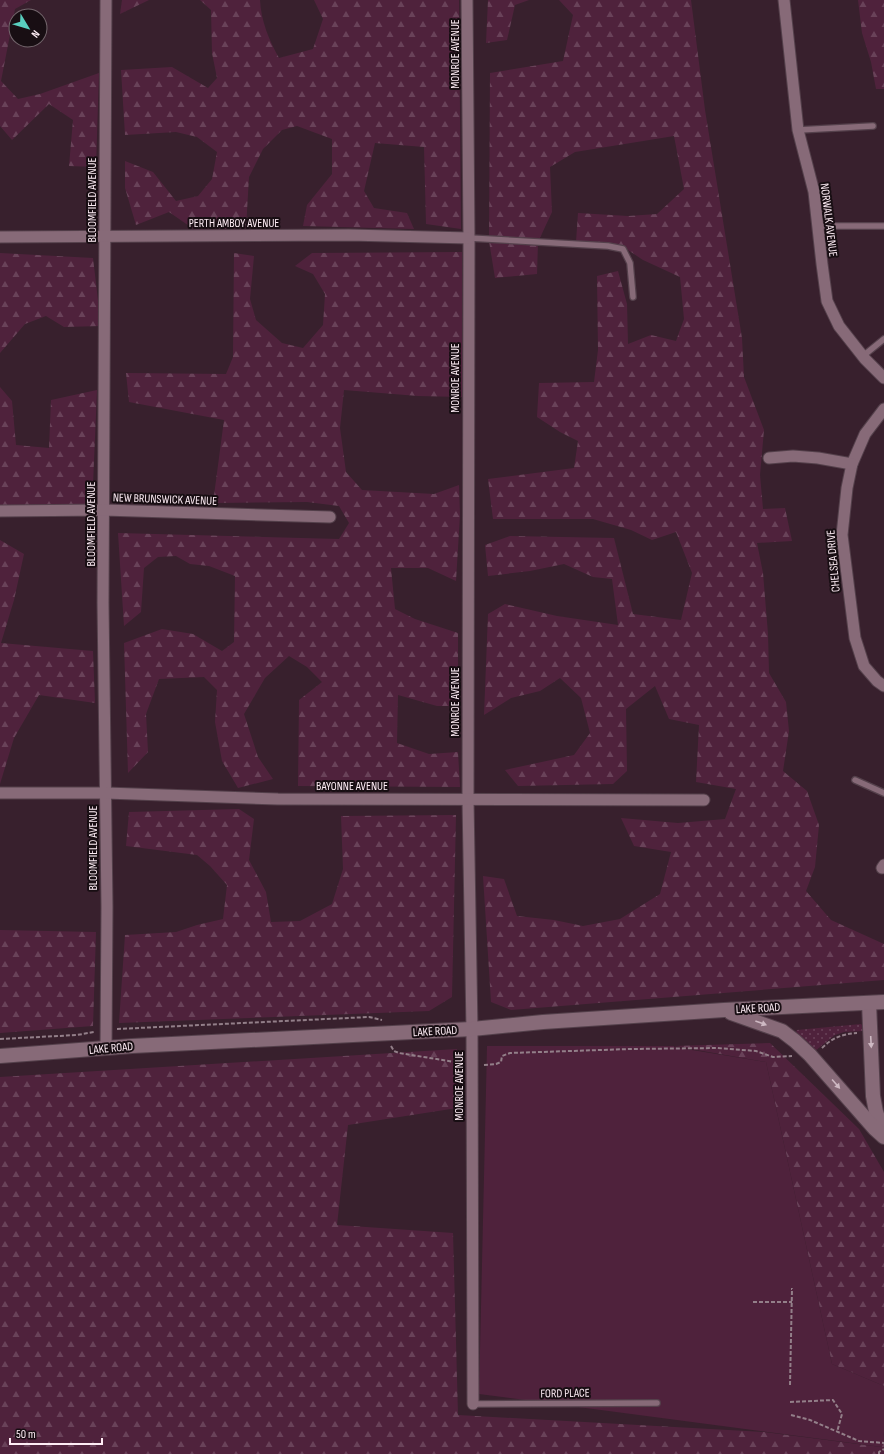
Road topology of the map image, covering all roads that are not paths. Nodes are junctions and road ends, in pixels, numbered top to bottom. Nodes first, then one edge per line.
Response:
1 (106, 0) edge
2 (468, 0) edge
3 (784, 0) edge
4 (873, 126) dead end
5 (798, 130) junction
6 (818, 226) junction
7 (884, 226) edge
8 (0, 237) edge
9 (105, 237) junction
10 (469, 238) junction
11 (633, 297) dead end
12 (884, 338) edge
13 (863, 356) junction
14 (884, 378) edge
15 (884, 409) edge
16 (769, 458) dead end
17 (852, 464) junction
18 (104, 510) junction
19 (0, 511) edge
20 (330, 517) dead end
21 (884, 686) edge
22 (855, 780) dead end
23 (0, 793) edge
24 (106, 793) junction
25 (884, 793) edge
26 (468, 800) junction
27 (704, 800) dead end
28 (884, 1002) edge
29 (869, 1003) junction
30 (724, 1010) junction
31 (472, 1029) junction
32 (106, 1049) junction
33 (0, 1056) edge
34 (884, 1135) edge
35 (657, 1403) dead end
36 (473, 1404) joint

1 - 9 street, BLOOMFIELD AVENUE
2 - 10 street, MONROE AVENUE
3 - 5 street, NORWALK AVENUE
4 - 5 lane
5 - 6 street, NORWALK AVENUE
6 - 7 lane
6 - 13 street, NORWALK AVENUE
8 - 9 street, PERTH AMBOY AVENUE
9 - 10 street, PERTH AMBOY AVENUE
9 - 18 street, BLOOMFIELD AVENUE
10 - 11 lane
10 - 26 street, MONROE AVENUE
12 - 13 lane
13 - 14 street, NORWALK AVENUE
15 - 17 street, CHELSEA DRIVE
16 - 17 street
17 - 21 street, CHELSEA DRIVE
18 - 19 street, NEW BRUNSWICK AVENUE
18 - 20 street, NEW BRUNSWICK AVENUE
18 - 24 street, BLOOMFIELD AVENUE
22 - 25 lane
23 - 24 street, BAYONNE AVENUE
24 - 26 street, BAYONNE AVENUE
24 - 32 street, BLOOMFIELD AVENUE
26 - 27 street, BAYONNE AVENUE
26 - 31 street, MONROE AVENUE
28 - 29 street, LAKE ROAD
29 - 30 street, LAKE ROAD
29 -> 34 street
30 - 31 street, LAKE ROAD
30 -> 34 street
31 - 32 street, LAKE ROAD
31 - 36 street, MONROE AVENUE
32 - 33 street, LAKE ROAD
35 - 36 lane, FORD PLACE

